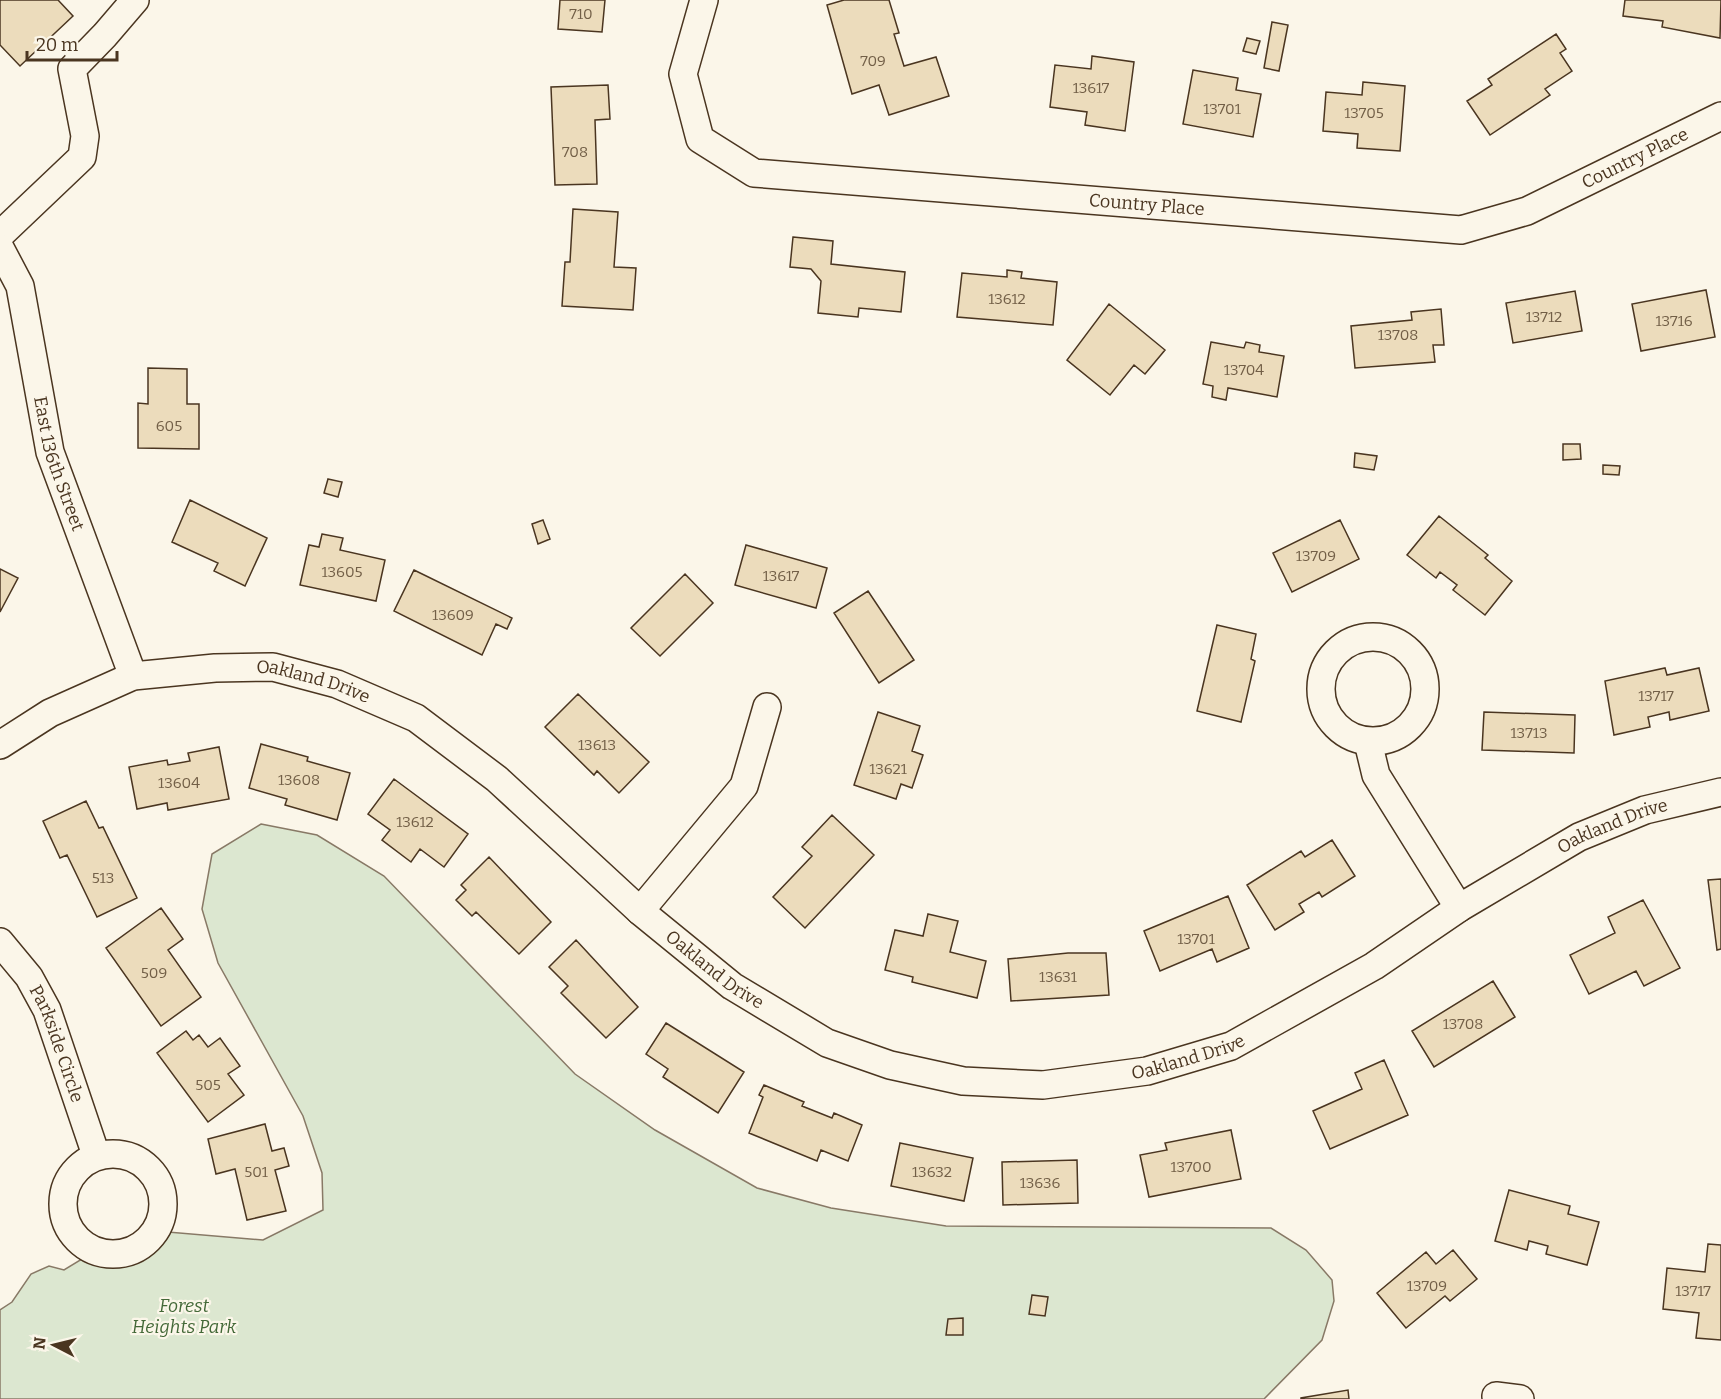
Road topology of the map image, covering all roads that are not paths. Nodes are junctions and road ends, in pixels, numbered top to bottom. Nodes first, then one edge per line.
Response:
1 (135, 0) edge
2 (704, 0) edge
3 (1721, 116) edge
4 (0, 235) edge
5 (0, 248) edge
6 (133, 676) junction
7 (767, 707) dead end
8 (1368, 741) dead end
9 (0, 745) edge
10 (1721, 792) edge
11 (1459, 908) junction
12 (640, 911) junction
13 (0, 942) edge
14 (96, 1155) dead end

1 - 4 street
2 - 3 street, Country Place
5 - 6 street, East 136th Street
6 - 9 street, Oakland Drive
6 - 12 street, Oakland Drive
7 - 12 street
8 - 11 street
10 - 11 street, Oakland Drive
11 - 12 street, Oakland Drive
13 - 14 street, Parkside Circle

